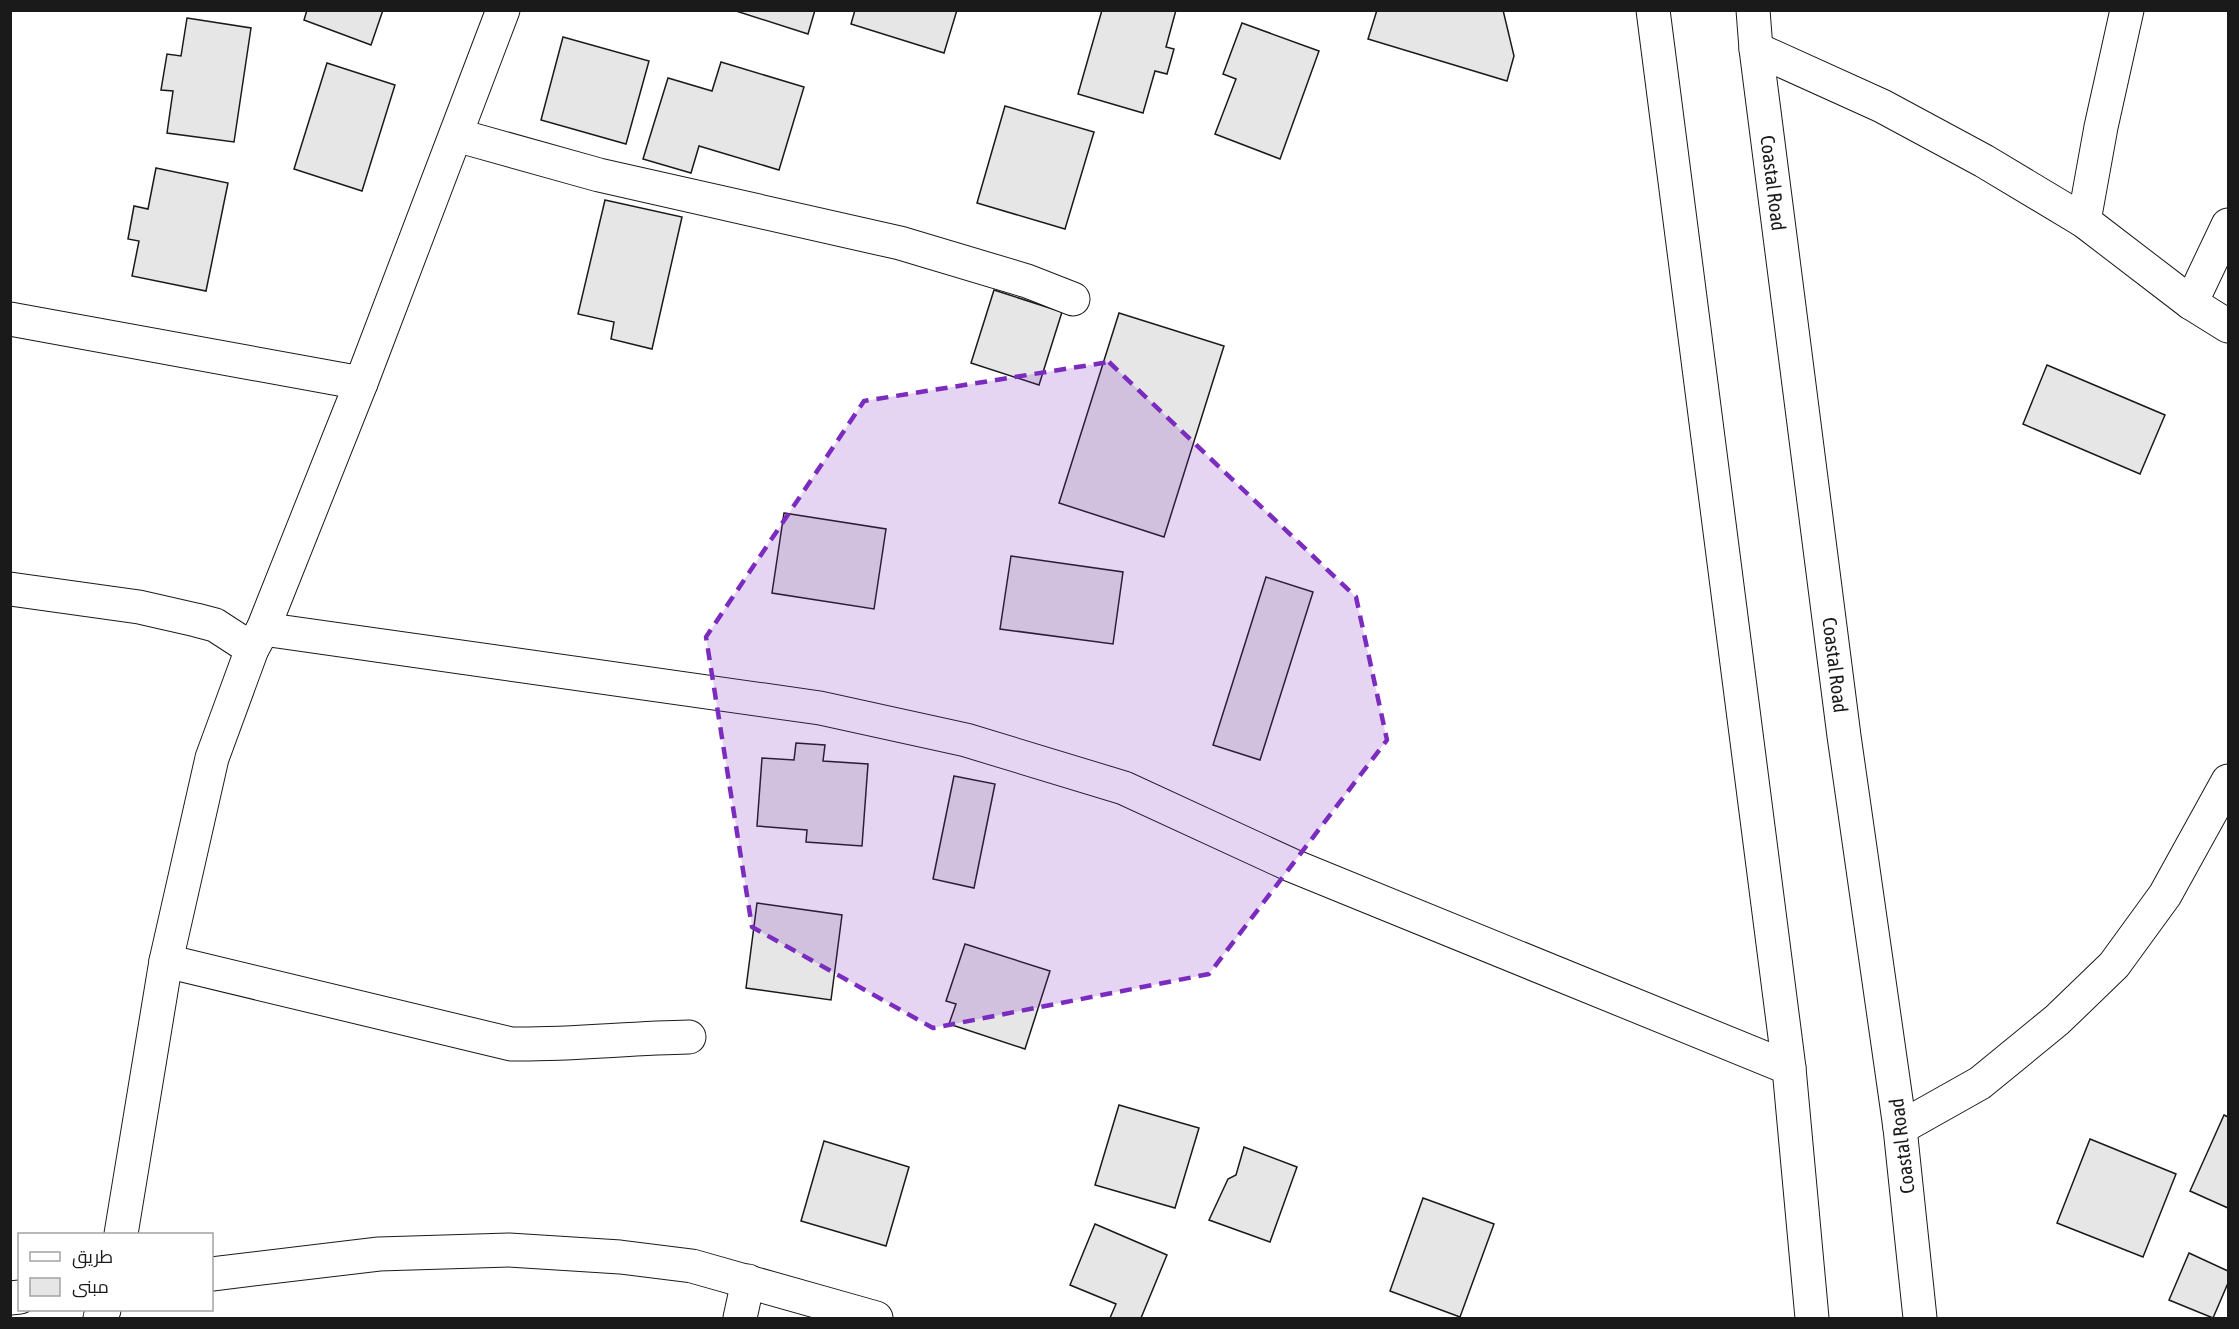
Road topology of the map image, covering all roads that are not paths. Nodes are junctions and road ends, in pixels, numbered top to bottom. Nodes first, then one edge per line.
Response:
1 (503, 10) edge
2 (1653, 10) edge
3 (1753, 10) edge
4 (2127, 10) edge
5 (1756, 49) junction
6 (456, 135) junction
7 (2084, 221) junction
8 (2229, 225) edge
9 (1073, 299) dead end
10 (2191, 303) junction
11 (10, 319) edge
12 (2229, 326) edge
13 (361, 383) junction
14 (10, 589) edge
15 (257, 639) junction
16 (2229, 781) edge
17 (166, 961) junction
18 (688, 1037) dead end
19 (1789, 1068) junction
20 (1900, 1128) junction
21 (121, 1233) edge
22 (213, 1274) edge
23 (748, 1281) junction
24 (740, 1318) edge
25 (876, 1318) edge
26 (1812, 1318) edge
27 (1920, 1318) edge

1 - 6 main road
2 - 19 main road
3 - 5 main road, Coastal Road
4 - 7 main road
5 - 7 main road
5 - 20 main road, Coastal Road
6 - 9 main road
6 - 13 main road
7 - 10 main road
8 - 10 main road
10 - 12 main road
11 - 13 main road
13 - 15 main road
14 - 15 main road
15 - 17 main road
15 - 19 main road
16 - 20 main road
17 - 18 main road
17 - 21 main road
19 - 26 main road
20 - 27 main road, Coastal Road
22 - 23 main road
23 - 24 main road
23 - 25 main road

